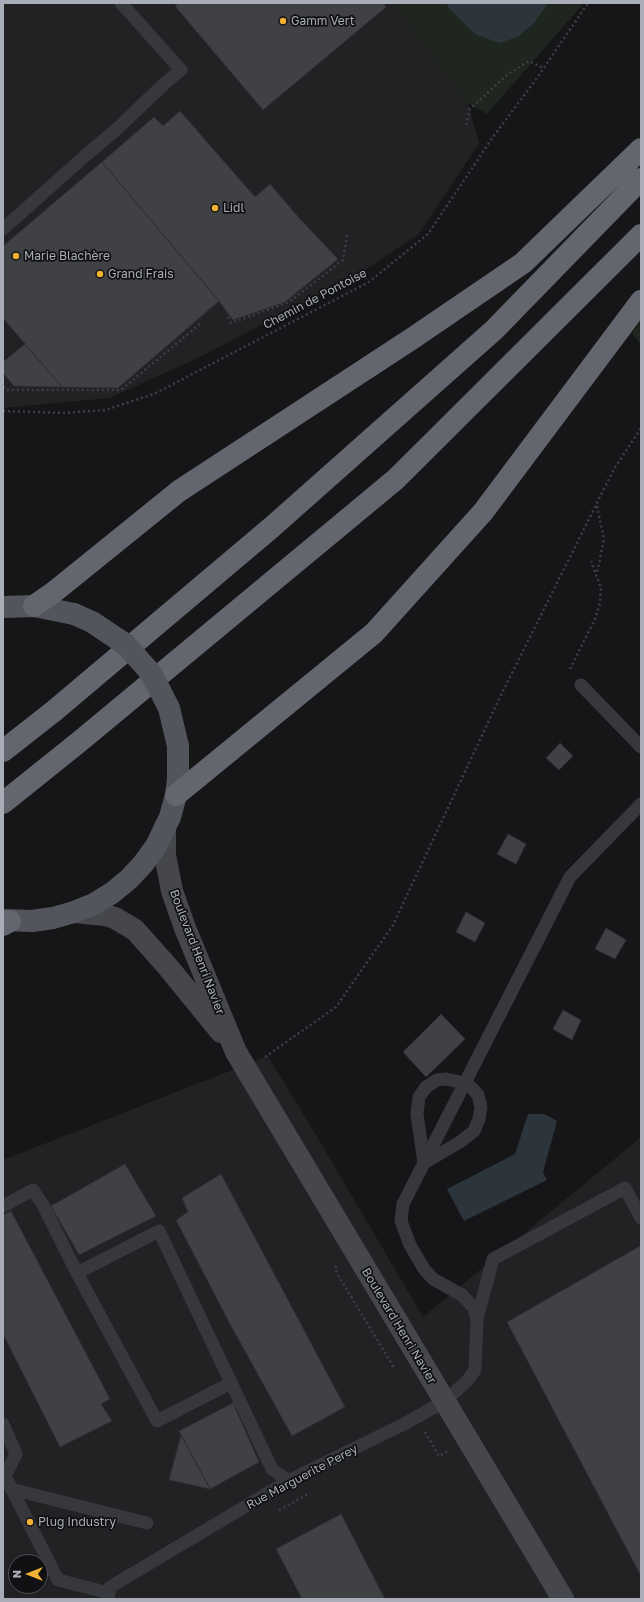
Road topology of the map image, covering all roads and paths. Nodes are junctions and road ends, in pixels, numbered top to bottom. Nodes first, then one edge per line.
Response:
1 (121, 3) edge
2 (588, 3) edge
3 (543, 68) junction
4 (466, 125) dead end
5 (641, 149) edge
6 (641, 179) edge
7 (3, 229) edge
8 (347, 235) dead end
9 (641, 235) edge
10 (641, 301) edge
11 (228, 318) dead end
12 (201, 323) dead end
13 (3, 387) edge
14 (3, 411) edge
15 (641, 428) edge
16 (597, 506) junction
17 (591, 561) dead end
18 (597, 574) junction
19 (34, 606) junction
20 (3, 607) edge
21 (581, 685) joint
22 (641, 747) edge
23 (3, 751) edge
24 (176, 795) junction
25 (3, 803) edge
26 (641, 804) edge
27 (166, 827) junction
28 (74, 912) junction
29 (5, 922) edge
30 (236, 1052) junction
31 (247, 1071) junction
32 (465, 1083) junction
33 (424, 1163) junction
34 (3, 1206) edge
35 (641, 1218) edge
36 (337, 1263) dead end
37 (78, 1273) junction
38 (477, 1321) junction
39 (399, 1367) dead end
40 (231, 1383) junction
41 (445, 1401) junction
42 (3, 1424) edge
43 (424, 1430) dead end
44 (467, 1440) junction
45 (4, 1477) edge
46 (288, 1481) junction
47 (11, 1489) junction
48 (317, 1489) dead end
49 (275, 1512) dead end
50 (147, 1523) dead end
51 (108, 1596) edge
52 (563, 1599) edge

1 - 7 lane
2 - 3 path, Chemin de Pontoise
3 - 4 path
3 - 14 path, Chemin de Pontoise
5 - 19 highway
6 - 23 highway
8 - 11 path
9 - 25 highway
10 - 24 highway
12 - 13 path
15 - 16 path
16 - 18 path
16 - 31 path
17 - 18 path
18 - 21 path
19 - 20 main road
19 - 24 main road, bridge
21 - 22 lane
24 - 27 main road
26 - 32 lane
27 - 28 main road
27 - 30 main road, Boulevard Henri Navier
28 - 29 main road
28 - 30 main road, Boulevard Henri Navier
30 - 31 main road, Boulevard Henri Navier
31 - 41 main road, Boulevard Henri Navier
32 - 33 lane
32 - 33 lane
32 - 33 lane
33 - 38 lane
34 - 37 lane
35 - 38 lane
36 - 39 path
37 - 40 lane
37 - 40 lane
38 - 41 lane, Rue Marguerite Perey
40 - 46 lane
41 - 44 main road, Boulevard Henri Navier
41 - 46 lane, Rue Marguerite Perey
42 - 45 lane
43 - 44 path
44 - 52 main road, Boulevard Henri Navier
45 - 47 lane
46 - 51 lane, Rue Marguerite Perey
47 - 50 lane
47 - 51 lane
48 - 49 path

